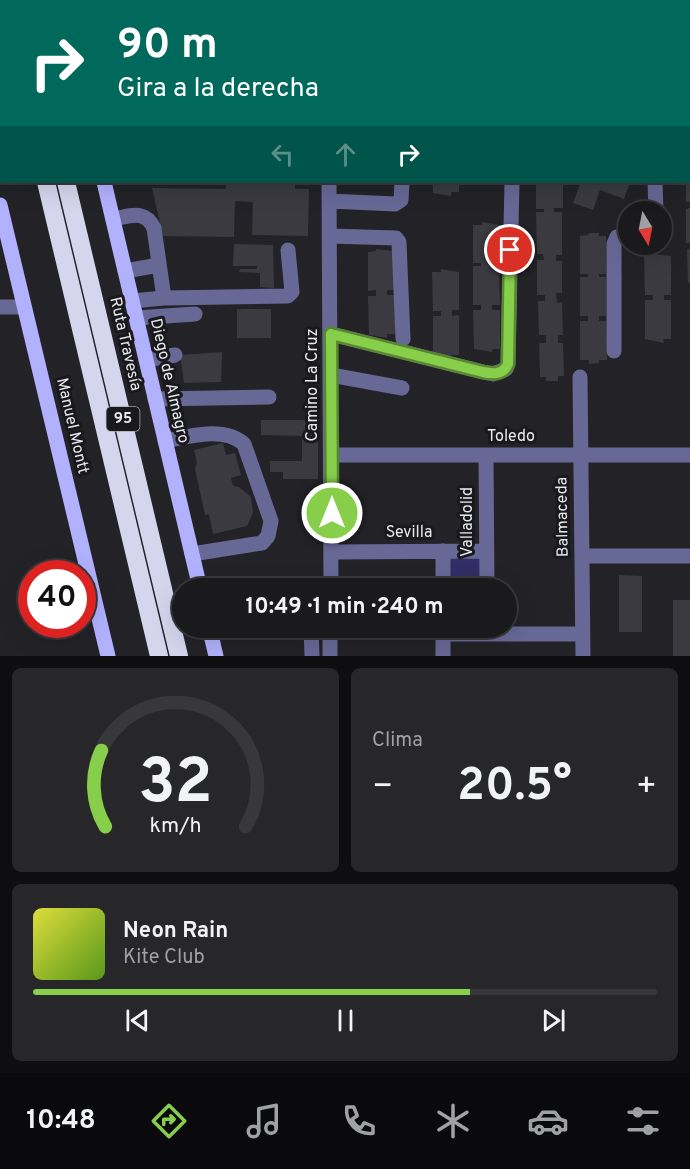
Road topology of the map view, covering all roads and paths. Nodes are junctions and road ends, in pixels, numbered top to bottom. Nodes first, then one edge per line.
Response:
1 (46, 183) edge
2 (66, 183) edge
3 (104, 183) edge
4 (329, 183) edge
5 (402, 183) edge
6 (512, 183) edge
7 (655, 183) edge
8 (330, 201) junction
9 (656, 201) edge
10 (0, 205) edge
11 (112, 219) junction
12 (330, 236) junction
13 (618, 237) edge
14 (288, 250) dead end
15 (159, 265) junction
16 (125, 271) junction
17 (164, 298) junction
18 (132, 301) junction
19 (0, 307) edge
20 (24, 307) junction
21 (195, 314) dead end
22 (136, 318) junction
23 (331, 334) junction
24 (403, 339) dead end
25 (614, 351) dead end
26 (175, 355) dead end
27 (146, 360) junction
28 (331, 375) junction
29 (580, 377) dead end
30 (402, 388) dead end
31 (269, 397) dead end
32 (155, 399) junction
33 (165, 441) junction
34 (332, 455) junction
35 (486, 455) junction
36 (581, 455) junction
37 (690, 455) edge
38 (486, 550) junction
39 (443, 551) junction
40 (332, 552) junction
41 (192, 554) junction
42 (582, 556) junction
43 (690, 556) edge
44 (198, 578) edge
45 (331, 578) edge
46 (443, 578) edge
47 (487, 578) edge
48 (517, 631) edge
49 (583, 634) junction
50 (215, 638) edge
51 (311, 638) edge
52 (330, 638) edge
53 (443, 638) edge
54 (108, 656) edge
55 (159, 656) edge
56 (179, 656) edge
57 (216, 656) edge
58 (312, 656) edge
59 (330, 656) edge
60 (443, 656) edge
61 (583, 656) edge

1 - 55 highway, 95
2 - 56 highway, Ruta Travesía / 95
3 - 11 main road, Diego de Almagro
4 - 8 street, Camino La Cruz
5 - 8 street
6 - 23 street
7 - 9 street
8 - 12 street, Camino La Cruz
10 - 20 main road, Manuel Montt
11 - 15 street
11 - 16 main road, Diego de Almagro
12 - 23 street, Camino La Cruz
12 - 24 street
13 - 25 street
14 - 17 street
15 - 16 street
15 - 17 street
16 - 18 main road, Diego de Almagro
17 - 18 street
18 - 22 main road, Diego de Almagro
19 - 20 street
20 - 54 main road, Manuel Montt
21 - 22 street
22 - 27 main road, Diego de Almagro
23 - 28 street, Camino La Cruz
26 - 27 street
27 - 32 main road, Diego de Almagro
28 - 30 street
28 - 34 street, Camino La Cruz
29 - 36 street, Balmaceda
31 - 32 street
32 - 33 main road, Diego de Almagro
33 - 41 main road, Diego de Almagro
33 - 41 street
34 - 35 street, Toledo
34 - 40 street, Camino La Cruz
35 - 36 street, Toledo
35 - 38 street, Valladolid
36 - 37 street, Toledo
36 - 42 street, Balmaceda
38 - 39 street, Sevilla
38 - 47 street, Valladolid
39 - 40 street, Sevilla
39 - 46 street, Valladolid
40 - 45 street, Camino La Cruz
41 - 44 main road, Diego de Almagro
42 - 43 street
42 - 49 street, Balmaceda
48 - 49 street
49 - 61 street, Balmaceda
50 - 57 main road
51 - 58 street
52 - 59 street
53 - 60 street

